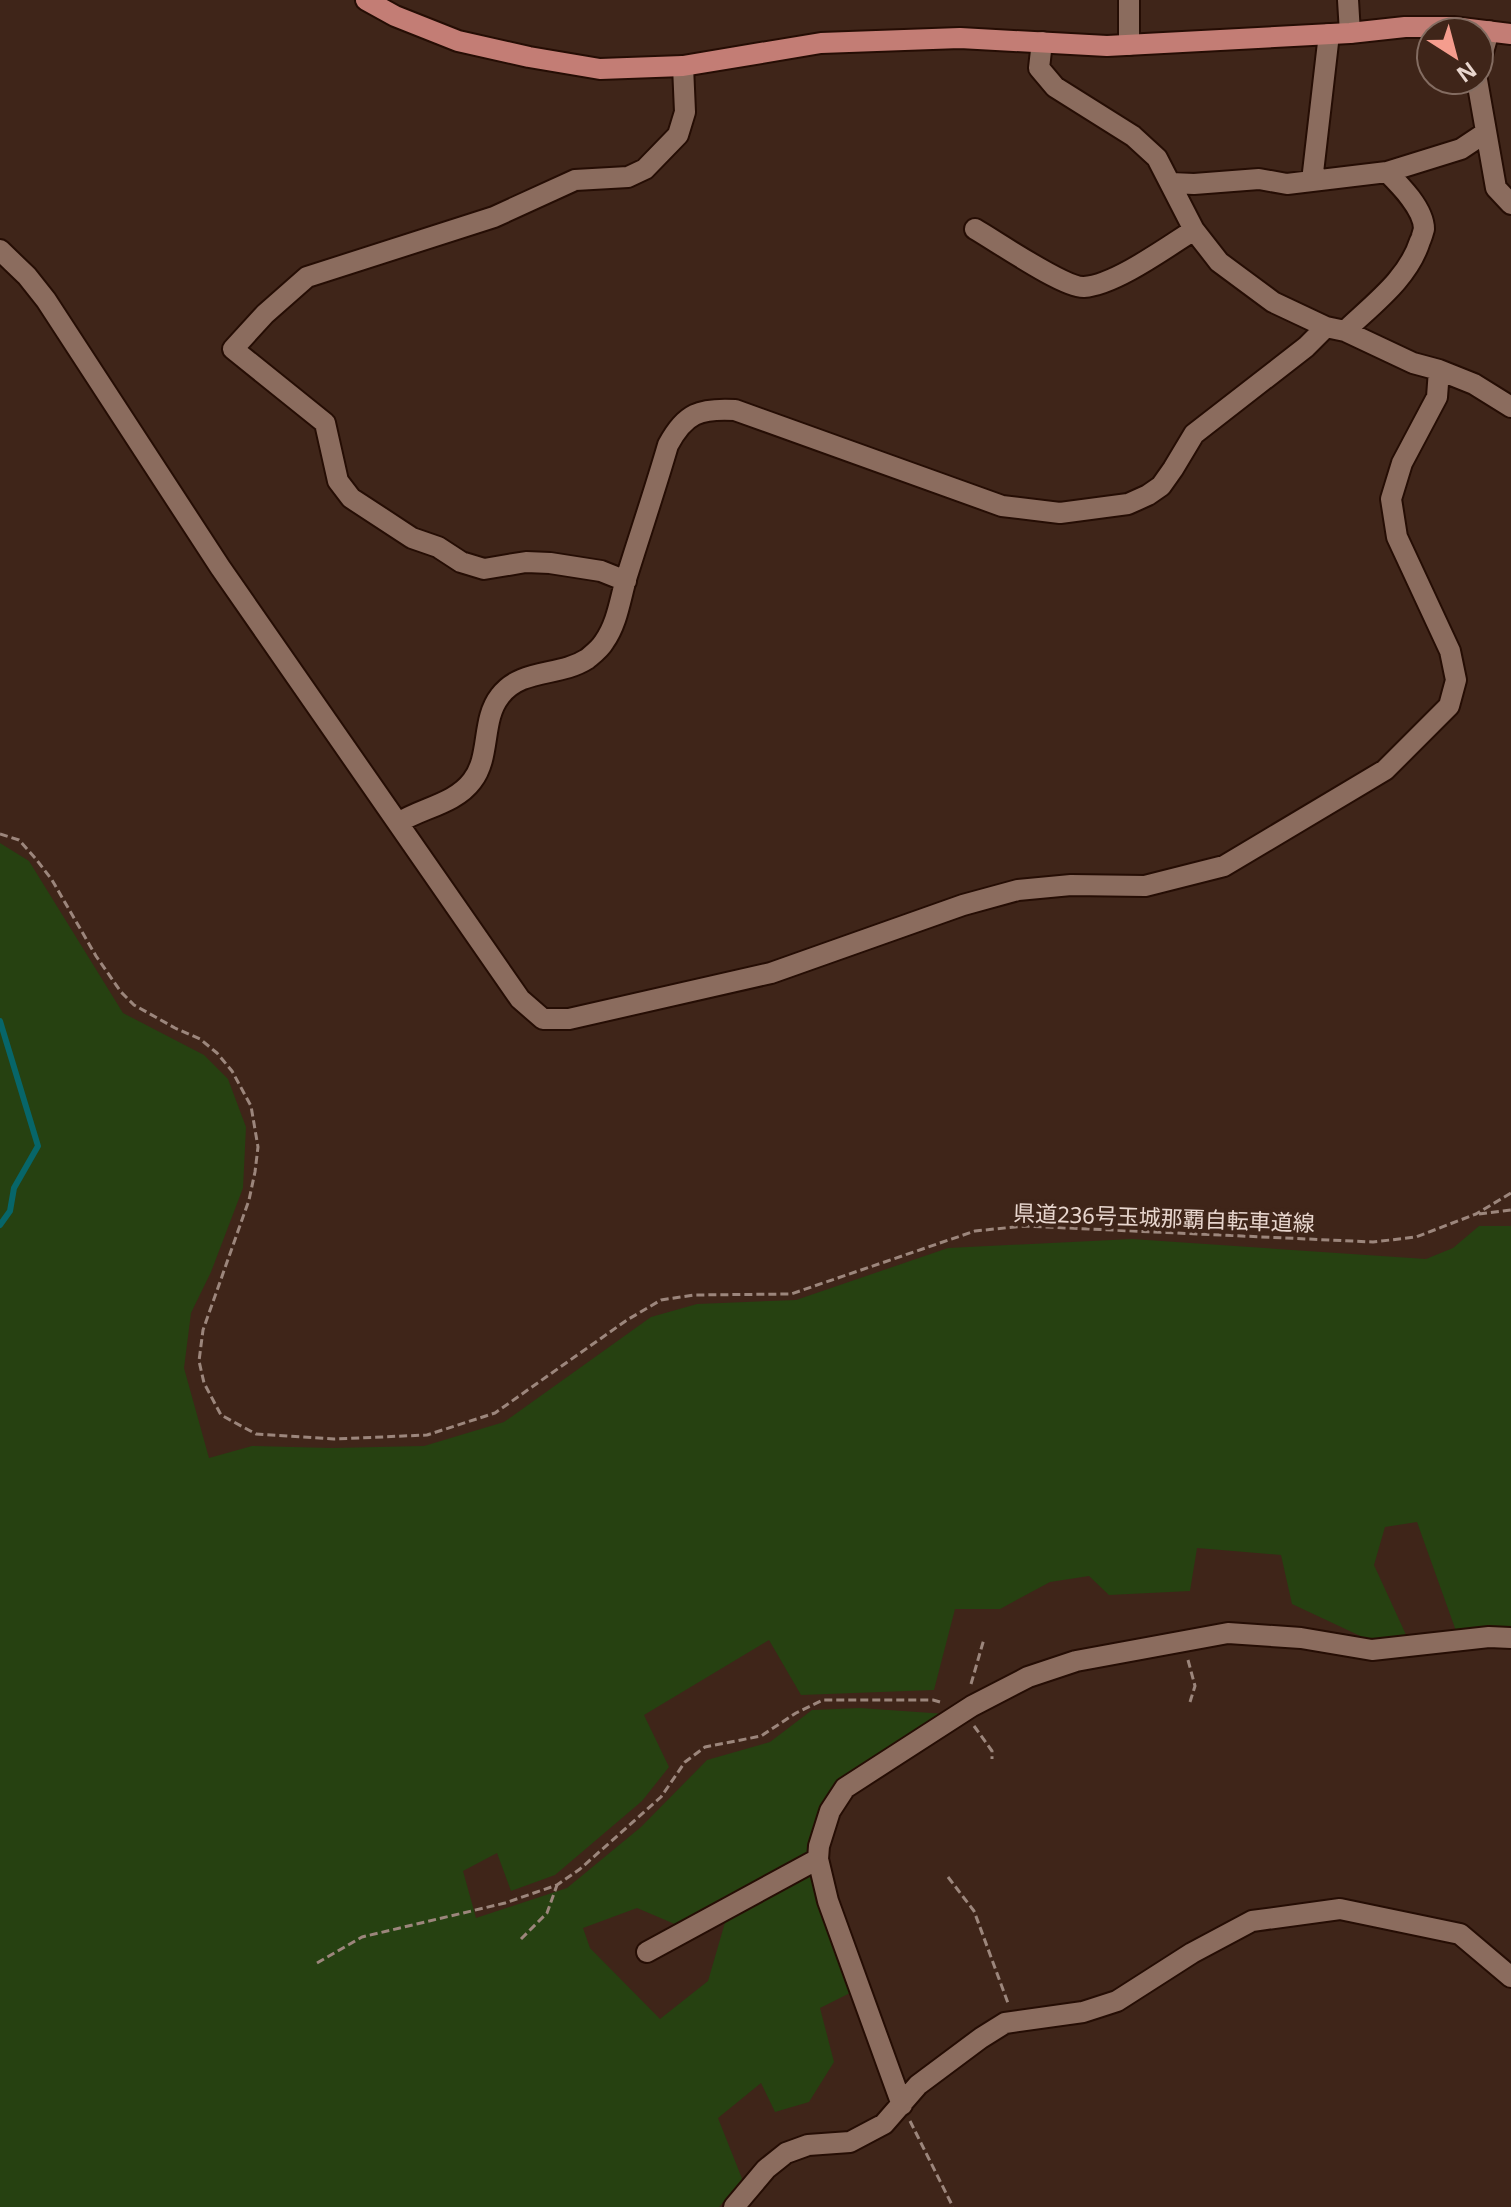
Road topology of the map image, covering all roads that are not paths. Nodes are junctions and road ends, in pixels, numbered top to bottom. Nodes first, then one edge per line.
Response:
1 (366, 0) edge
2 (1129, 0) edge
3 (1348, 0) edge
4 (1415, 27) edge
5 (1350, 33) junction
6 (1329, 34) junction
7 (1042, 42) junction
8 (1129, 45) junction
9 (683, 66) junction
10 (1479, 96) edge
11 (1485, 133) junction
12 (1387, 172) junction
13 (1312, 181) junction
14 (1171, 183) junction
15 (1511, 204) edge
16 (975, 229) dead end
17 (1194, 230) junction
18 (0, 250) edge
19 (1335, 329) junction
20 (1439, 370) junction
21 (1511, 407) edge
22 (626, 581) junction
23 (398, 823) junction
24 (1511, 1638) edge
25 (818, 1859) junction
26 (647, 1952) dead end
27 (1511, 1977) edge
28 (902, 2105) junction
29 (734, 2207) edge

1 - 9 main road
2 - 8 street
3 - 5 street
4 - 5 main road
5 - 6 main road
6 - 8 main road
6 - 13 street
7 - 8 main road
7 - 9 main road
7 - 14 street
9 - 22 street
10 - 11 street
11 - 12 street
11 - 15 street
12 - 13 street
12 - 19 street
13 - 14 street
14 - 17 street
16 - 17 street
17 - 19 street
18 - 23 street
19 - 20 street
19 - 22 street
20 - 21 street
20 - 23 street
22 - 23 street
24 - 25 street
25 - 26 street
25 - 28 street
27 - 28 street
28 - 29 street

